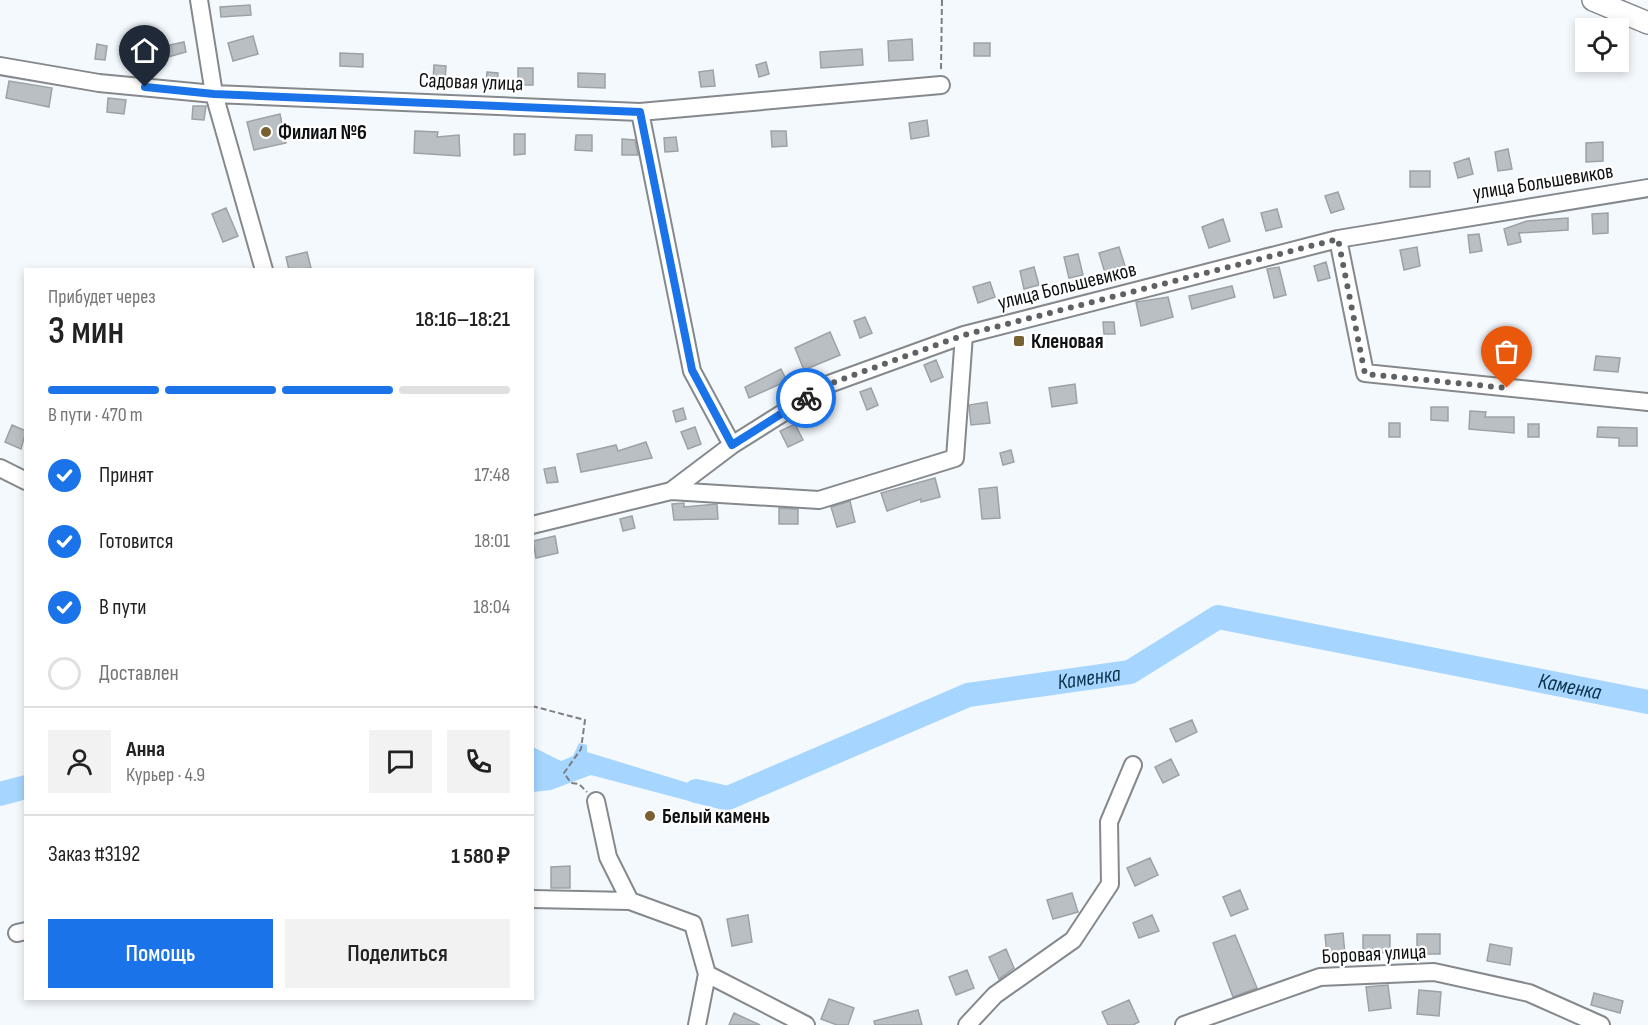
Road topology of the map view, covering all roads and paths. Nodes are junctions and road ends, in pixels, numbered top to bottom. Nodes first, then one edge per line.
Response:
1 (199, 0) edge
2 (942, 0) edge
3 (1593, 0) edge
4 (1648, 23) edge
5 (0, 66) edge
6 (941, 85) joint
7 (214, 94) junction
8 (640, 112) junction
9 (1648, 188) edge
10 (1338, 239) junction
11 (263, 268) edge
12 (964, 335) junction
13 (1648, 402) edge
14 (732, 445) junction
15 (0, 468) edge
16 (24, 480) edge
17 (671, 491) junction
18 (534, 525) edge
19 (534, 707) edge
20 (1134, 765) dead end
21 (579, 784) dead end
22 (596, 801) dead end
23 (534, 899) edge
24 (630, 902) junction
25 (707, 974) junction
26 (1595, 1024) edge
27 (697, 1025) edge
28 (806, 1025) edge
29 (967, 1025) edge
30 (1184, 1025) edge

1 - 7 street
2 - 6 path
3 - 4 main road
5 - 7 street, Садовая улица
6 - 8 street, Садовая улица
7 - 8 street, Садовая улица
7 - 11 street
8 - 14 street
9 - 10 street, улица Большевиков
10 - 12 street, улица Большевиков
10 - 13 street
12 - 14 street, улица Большевиков
12 - 17 street
14 - 17 street, улица Большевиков
15 - 16 street
17 - 18 street, улица Большевиков
19 - 21 path
20 - 29 street
22 - 24 street
23 - 24 street
24 - 25 street
25 - 27 street
25 - 28 street
26 - 30 street, Боровая улица

